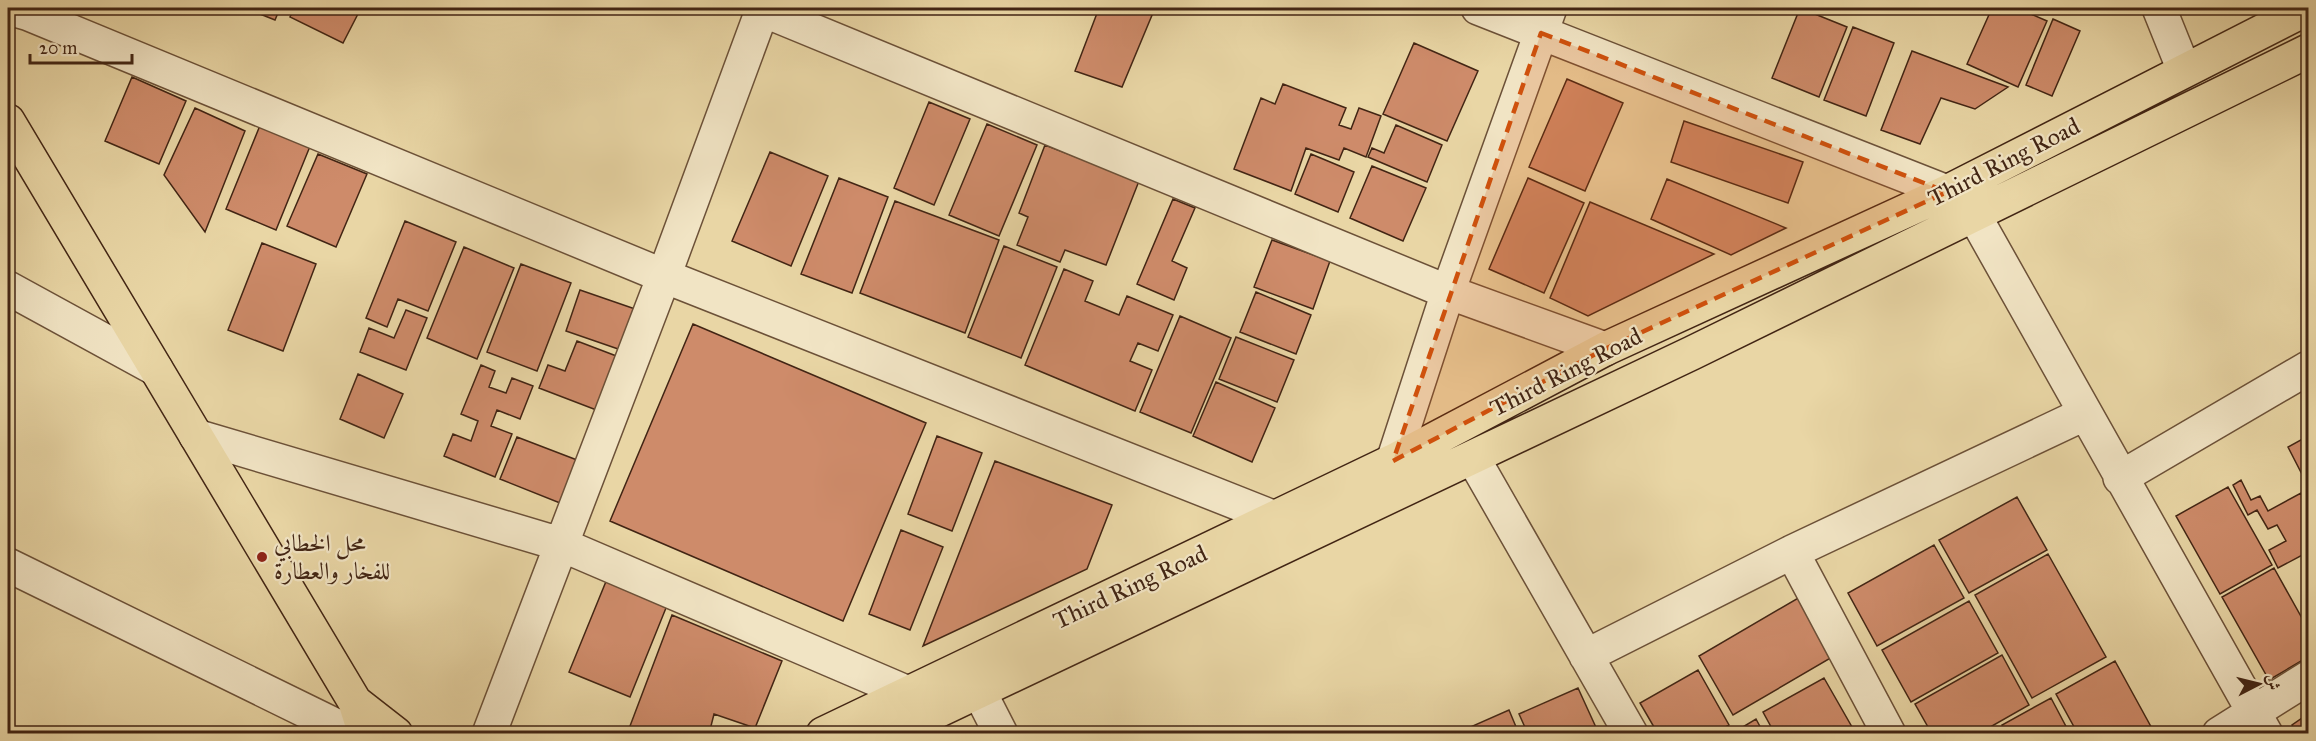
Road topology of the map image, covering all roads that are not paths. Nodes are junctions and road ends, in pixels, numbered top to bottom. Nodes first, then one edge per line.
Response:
1 (761, 8) edge
2 (1478, 8) edge
3 (2159, 8) edge
4 (2307, 8) edge
5 (22, 10) edge
6 (1546, 20) edge
7 (2308, 51) edge
8 (2184, 70) junction
9 (8, 121) edge
10 (1947, 192) junction
11 (1974, 215) junction
12 (664, 276) junction
13 (8, 288) edge
14 (1448, 292) junction
15 (1605, 349) junction
16 (2308, 368) edge
17 (156, 369) junction
18 (2084, 414) junction
19 (196, 436) junction
20 (1473, 458) junction
21 (1393, 461) junction
22 (2120, 477) junction
23 (1275, 518) junction
24 (560, 544) junction
25 (1792, 552) junction
26 (8, 565) edge
27 (1586, 656) junction
28 (2308, 678) edge
29 (979, 691) junction
30 (908, 693) junction
31 (354, 718) edge
32 (2261, 723) edge
33 (365, 734) edge
34 (396, 734) edge
35 (489, 734) edge
36 (823, 734) edge
37 (889, 734) edge
38 (1001, 734) edge
39 (1631, 734) edge
40 (1889, 734) edge
41 (2219, 734) edge

1 - 12 street
1 - 14 street
2 - 6 street
3 - 8 street
4 - 8 main road, Third Ring Road
5 - 12 street
6 - 10 street
6 - 14 street
7 - 11 main road, Third Ring Road
8 - 10 main road, Third Ring Road
9 - 17 main road
10 - 15 main road, Third Ring Road
11 - 18 street
11 - 20 main road, Third Ring Road
12 - 23 street
12 - 24 street
13 - 17 street
14 - 15 street
14 - 21 street
15 - 21 main road, Third Ring Road
16 - 22 street
17 - 19 main road
18 - 22 street
18 - 25 street
19 - 24 street
19 - 31 main road
20 - 27 street
20 - 29 main road, Third Ring Road
21 - 23 main road, Third Ring Road
22 - 32 street
23 - 30 main road, Third Ring Road
24 - 30 street
24 - 35 street
25 - 27 street
25 - 40 street
26 - 31 street
27 - 39 street
28 - 32 street
29 - 37 main road, Third Ring Road
29 - 38 street
30 - 36 main road, Third Ring Road
31 - 33 main road
31 - 34 main road
32 - 41 street

